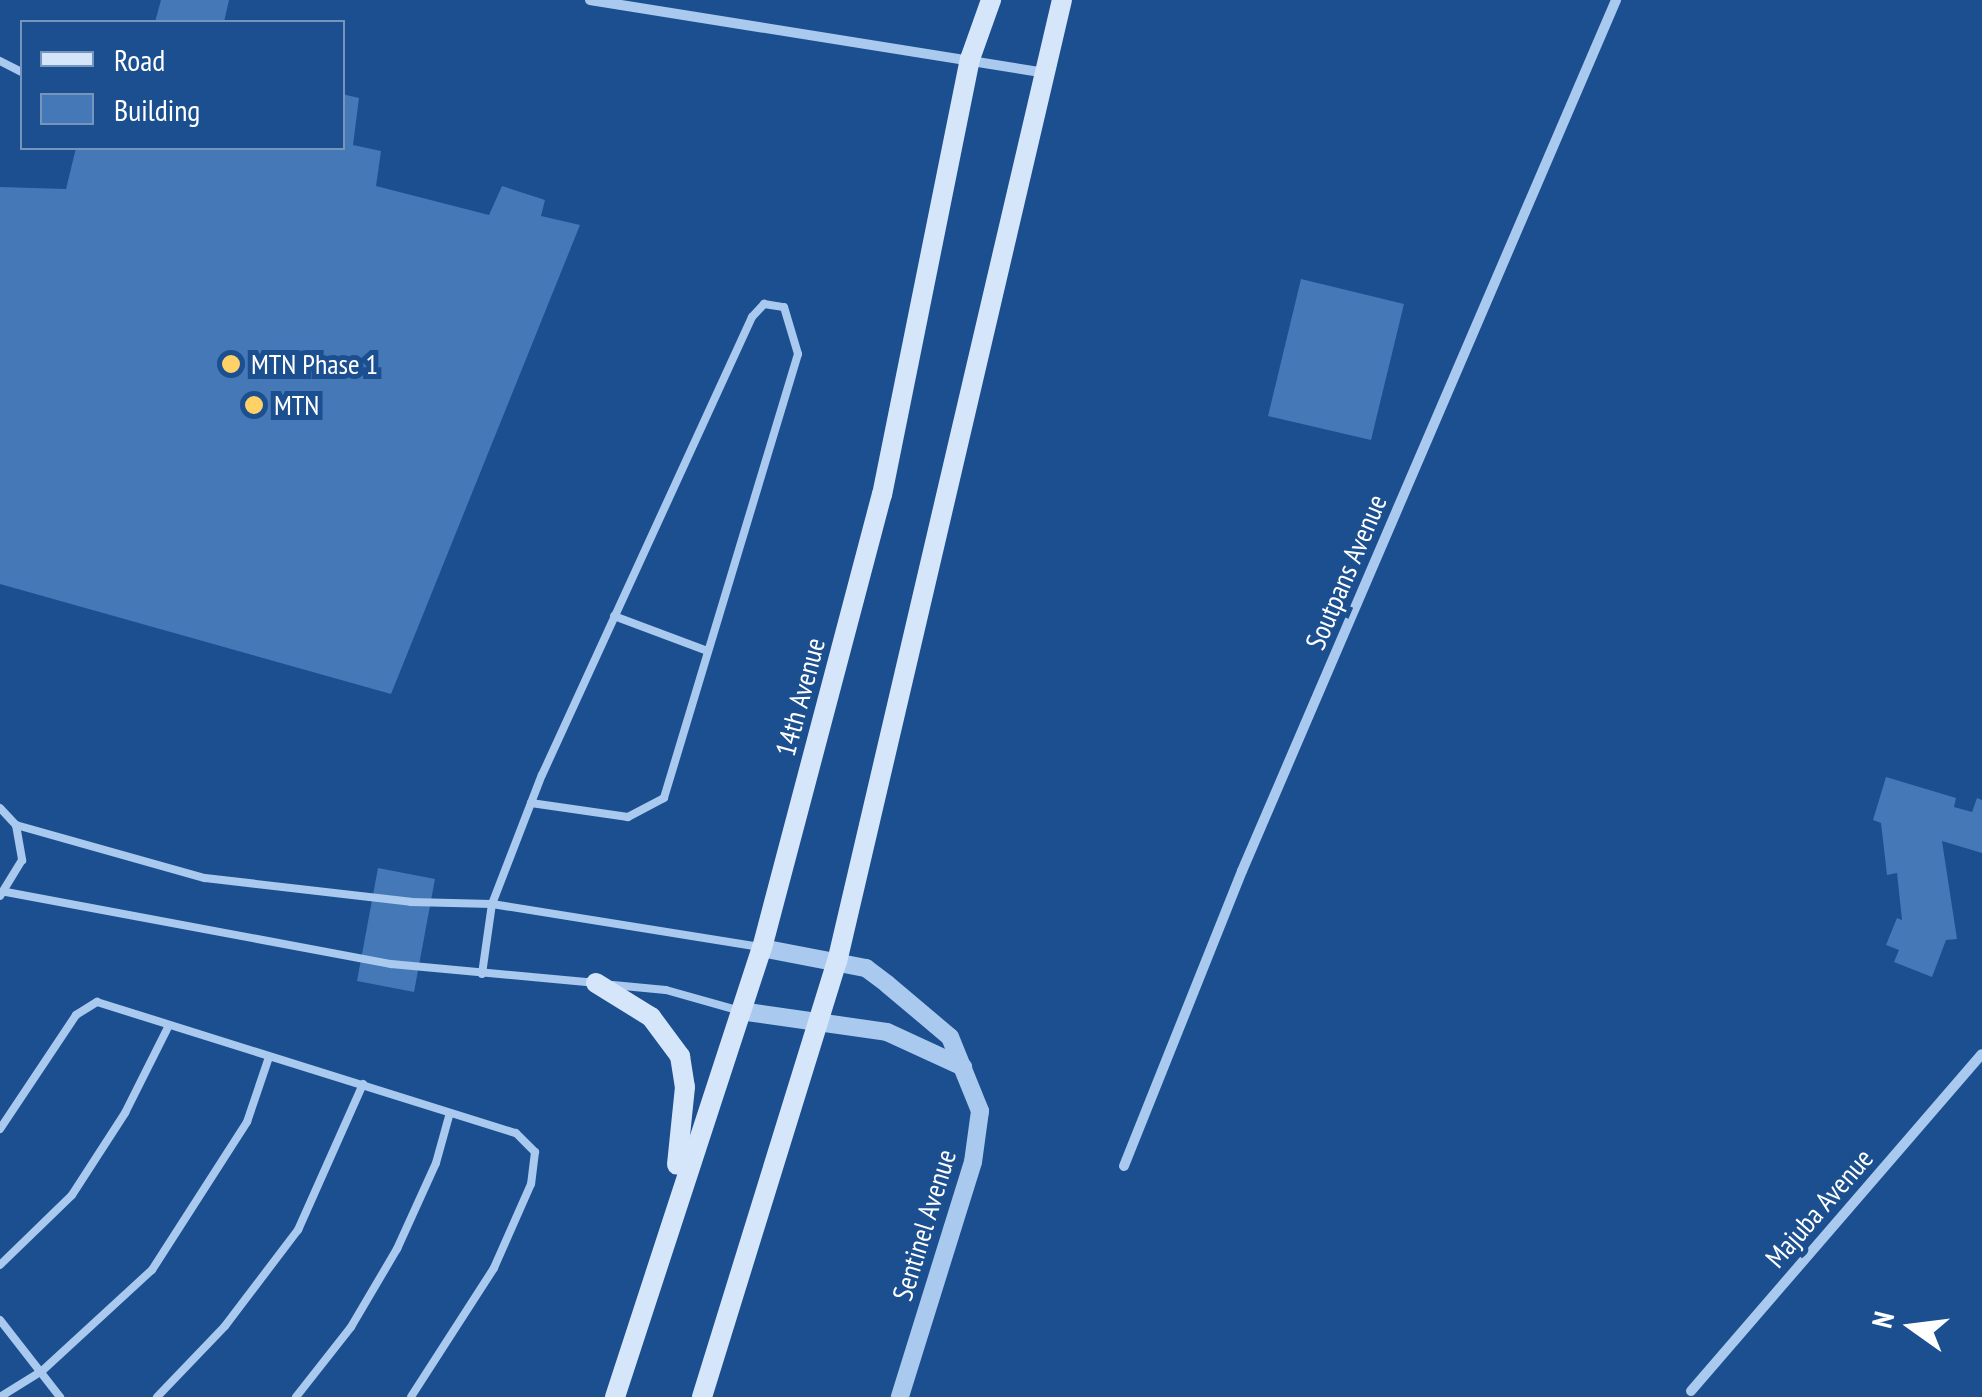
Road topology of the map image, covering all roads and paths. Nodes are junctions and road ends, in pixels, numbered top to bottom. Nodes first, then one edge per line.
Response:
1 (590, 0) edge
2 (991, 0) edge
3 (1062, 0) edge
4 (1616, 0) edge
5 (970, 59) junction
6 (1045, 74) junction
7 (614, 616) junction
8 (705, 650) junction
9 (531, 803) junction
10 (0, 808) edge
11 (16, 825) junction
12 (3, 894) edge
13 (492, 904) junction
14 (762, 948) junction
15 (837, 962) junction
16 (482, 974) junction
17 (596, 984) junction
18 (740, 1011) junction
19 (818, 1026) junction
20 (166, 1029) junction
21 (1982, 1054) edge
22 (269, 1057) junction
23 (964, 1068) junction
24 (362, 1084) junction
25 (449, 1116) junction
26 (0, 1130) edge
27 (1124, 1166) dead end
28 (674, 1202) junction
29 (0, 1265) edge
30 (0, 1320) edge
31 (42, 1371) junction
32 (1691, 1391) dead end
33 (0, 1397) edge
34 (60, 1397) edge
35 (157, 1397) edge
36 (296, 1397) edge
37 (411, 1397) edge
38 (615, 1397) edge
39 (702, 1397) edge
40 (900, 1397) edge

1 - 5 street
2 - 5 main road, 14th Avenue
3 - 6 main road
4 - 27 street, Soutpans Avenue
5 - 6 street
5 - 14 main road, 14th Avenue
6 - 15 main road
7 - 8 lane
7 - 8 lane
7 - 9 lane
8 - 9 lane
9 - 13 lane
10 - 11 lane
11 - 12 lane
11 - 13 lane
12 - 16 lane
13 - 14 lane
13 - 16 lane
14 - 15 street, Sentinel Avenue
14 - 18 main road, 14th Avenue
15 - 19 main road
15 - 23 street, Sentinel Avenue
16 - 17 lane
17 - 18 lane
17 - 28 main road
18 - 19 street
18 - 28 main road, 14th Avenue
19 - 23 street
19 - 39 main road
20 - 22 lane
20 - 26 lane
20 - 29 lane
21 - 32 street, Majuba Avenue
22 - 24 lane
22 - 31 lane
23 - 40 street, Sentinel Avenue
24 - 25 lane
24 - 35 lane
25 - 36 lane
25 - 37 lane
28 - 38 main road, 14th Avenue
30 - 31 lane
31 - 33 lane
31 - 34 lane

